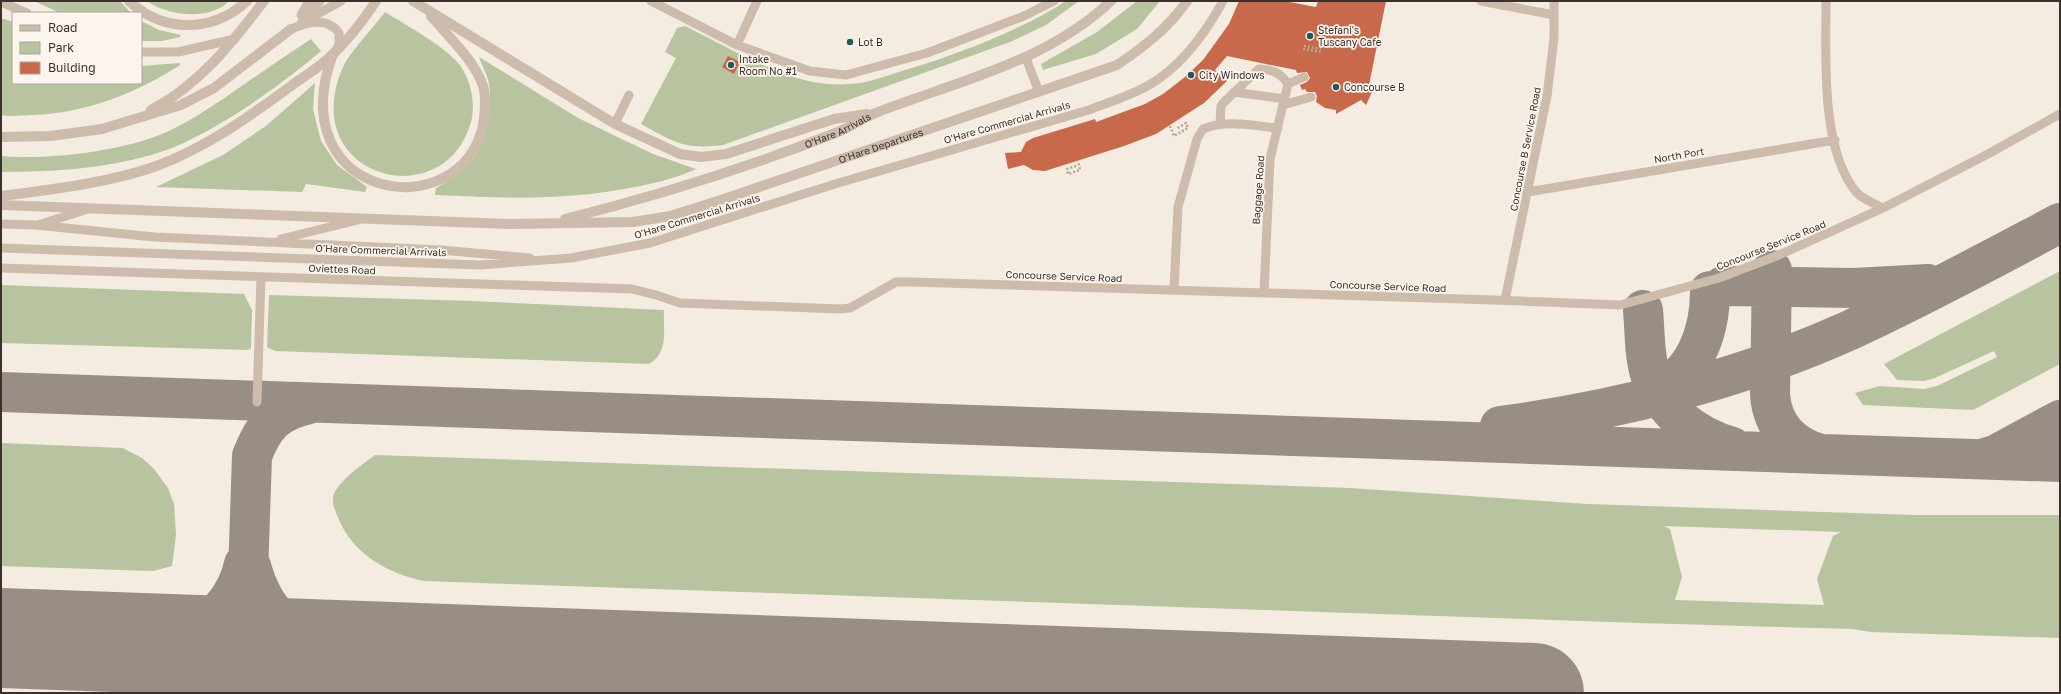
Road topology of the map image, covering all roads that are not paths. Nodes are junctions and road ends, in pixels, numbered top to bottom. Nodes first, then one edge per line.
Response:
1 (129, 1) edge
2 (247, 1) edge
3 (264, 1) edge
4 (309, 1) edge
5 (314, 1) edge
6 (320, 1) edge
7 (329, 1) edge
8 (341, 1) edge
9 (376, 1) edge
10 (413, 1) edge
11 (651, 1) edge
12 (757, 1) edge
13 (1054, 1) edge
14 (1111, 1) edge
15 (1187, 1) edge
16 (1223, 1) edge
17 (1480, 1) edge
18 (1554, 1) edge
19 (1826, 1) edge
20 (1, 2) edge
21 (425, 8) junction
22 (25, 12) edge
23 (1554, 15) junction
24 (291, 30) junction
25 (235, 39) junction
26 (737, 45) junction
27 (142, 52) edge
28 (335, 52) junction
29 (1026, 58) junction
30 (1304, 77) dead end
31 (1288, 84) junction
32 (1040, 92) junction
33 (1234, 92) junction
34 (629, 95) dead end
35 (1311, 97) dead end
36 (1284, 102) junction
37 (876, 113) junction
38 (2060, 114) edge
39 (615, 124) junction
40 (1220, 124) junction
41 (1278, 128) junction
42 (102, 129) junction
43 (1, 137) edge
44 (1835, 140) junction
45 (1528, 192) junction
46 (1, 196) edge
47 (1, 205) edge
48 (93, 208) junction
49 (1883, 208) junction
50 (362, 218) junction
51 (548, 223) junction
52 (1, 224) edge
53 (36, 225) junction
54 (270, 242) junction
55 (1, 248) edge
56 (559, 259) junction
57 (1, 268) edge
58 (261, 277) junction
59 (1174, 290) junction
60 (1264, 293) junction
61 (1505, 300) junction
62 (680, 303) joint
63 (257, 402) dead end

1 - 2 street
3 - 25 street
4 - 24 lane
5 - 24 lane
6 - 24 lane
7 - 24 lane
8 - 24 lane
9 - 28 street
10 - 21 street
11 - 26 lane
12 - 26 lane
13 - 26 lane
14 - 29 street, O'Hare Arrivals
15 - 32 street, O'Hare Departures
16 - 56 lane, O'Hare Commercial Arrivals
17 - 23 lane
18 - 23 lane, Concourse B Service Road
19 - 44 lane
20 - 22 lane
21 - 28 street
21 - 39 street
23 - 45 lane, Concourse B Service Road
24 - 28 lane
24 - 42 street
25 - 27 lane
25 - 42 street
28 - 46 street
29 - 32 lane
29 - 37 street, O'Hare Arrivals
30 - 31 lane
31 - 33 lane
31 - 36 lane, Baggage Road
32 - 51 street, O'Hare Departures
33 - 36 lane
33 - 40 lane
34 - 39 lane
35 - 36 lane
36 - 41 lane, Baggage Road
37 - 39 street
37 - 51 street, O'Hare Arrivals
38 - 49 lane, Concourse Service Road
40 - 41 lane
40 - 59 lane
41 - 60 lane, Baggage Road
42 - 43 street
44 - 45 lane, North Port
44 - 49 lane
45 - 61 lane, Concourse B Service Road
47 - 48 street
48 - 50 street
48 - 53 lane
49 - 61 lane, Concourse Service Road
50 - 51 street
50 - 54 lane
52 - 53 lane
53 - 54 lane
54 - 56 lane
55 - 56 lane, O'Hare Commercial Arrivals
57 - 58 lane, Oviettes Road
58 - 62 lane, Oviettes Road
58 - 63 lane
59 - 60 lane, Concourse Service Road
59 - 62 lane, Concourse Service Road
60 - 61 lane, Concourse Service Road

